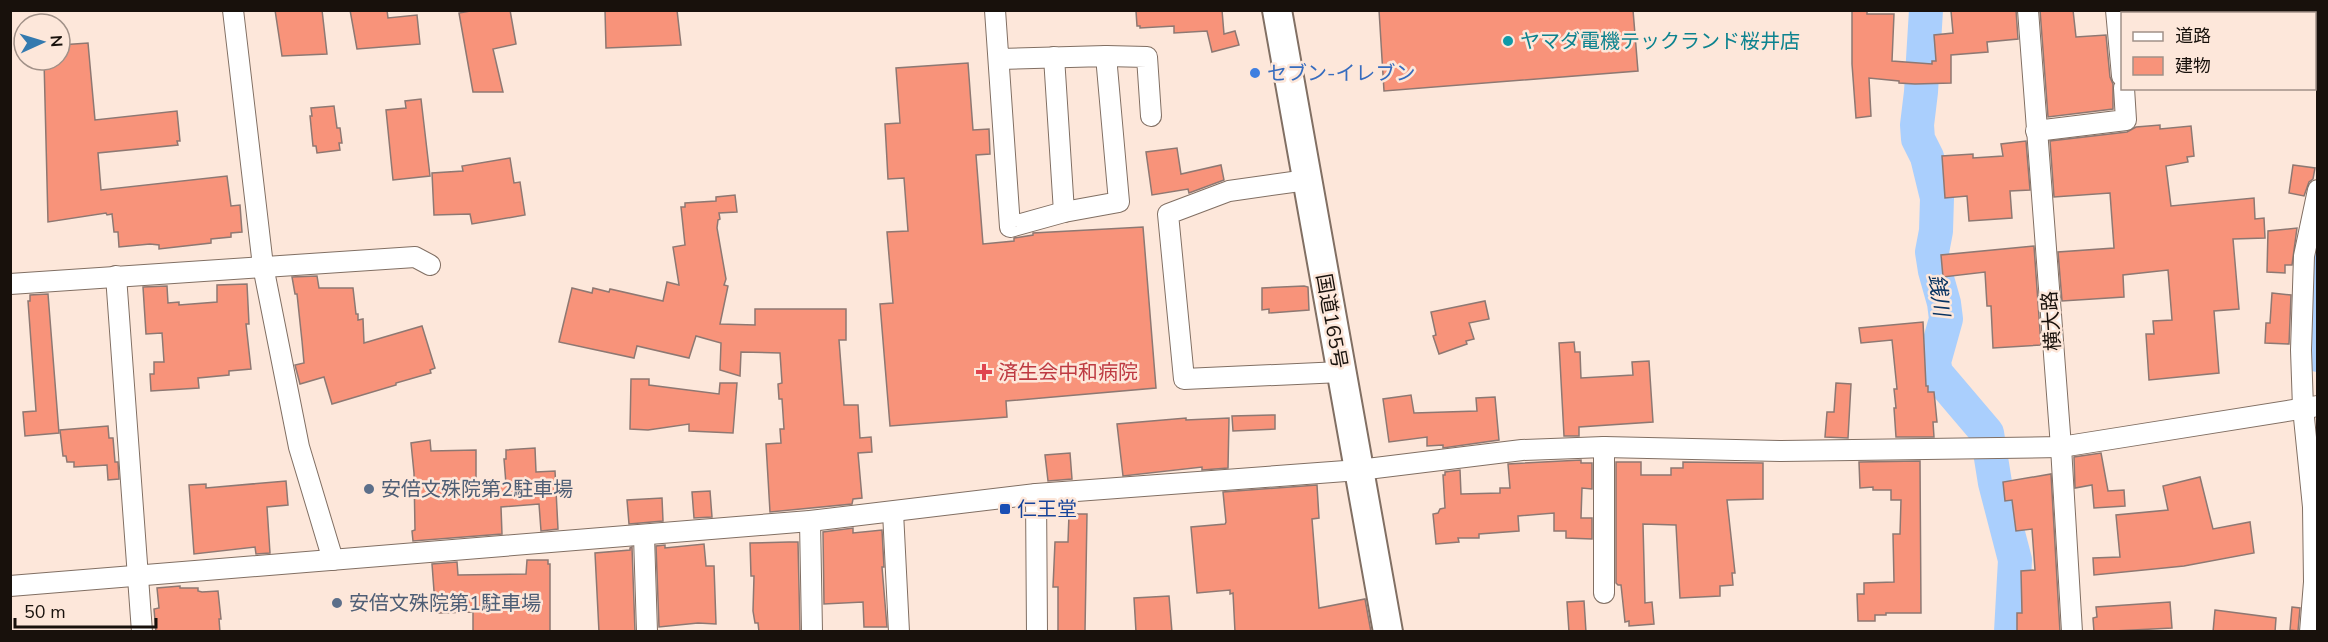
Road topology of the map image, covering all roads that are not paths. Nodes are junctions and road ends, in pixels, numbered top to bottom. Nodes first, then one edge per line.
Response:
1 (232, 10) edge
2 (995, 10) edge
3 (1278, 10) edge
4 (2028, 10) edge
5 (2116, 10) edge
6 (2121, 45) edge
7 (1106, 56) junction
8 (1054, 57) junction
9 (999, 59) junction
10 (2124, 90) edge
11 (1151, 116) dead end
12 (2036, 130) junction
13 (1307, 180) junction
14 (2318, 190) edge
15 (1065, 212) junction
16 (430, 265) dead end
17 (263, 266) junction
18 (116, 276) junction
19 (10, 284) edge
20 (1341, 372) junction
21 (2309, 407) edge
22 (1604, 447) junction
23 (2061, 447) junction
24 (1359, 470) junction
25 (1036, 494) junction
26 (893, 512) junction
27 (810, 521) junction
28 (644, 536) junction
29 (333, 560) junction
30 (137, 575) junction
31 (10, 586) edge
32 (1604, 593) dead end
33 (142, 632) edge
34 (647, 632) edge
35 (812, 632) edge
36 (899, 632) edge
37 (1037, 632) edge
38 (1388, 632) edge
39 (2072, 632) edge
40 (2310, 632) edge

1 - 17 street
2 - 9 street
3 - 13 highway, 国道165号
4 - 12 street, 横大路
5 - 6 street
7 - 8 street
7 - 11 street
7 - 15 street
8 - 9 street
8 - 15 street
9 - 15 street
10 - 12 street
12 - 23 street, 横大路
13 - 20 highway, 国道165号
13 - 20 street
14 - 21 street
16 - 17 street
17 - 18 street
17 - 29 street
18 - 19 street
18 - 30 street
20 - 24 highway, 国道165号
21 - 23 street
21 - 40 street
22 - 23 street
22 - 24 street
22 - 32 street
23 - 39 street, 横大路
24 - 25 street
24 - 38 highway, 国道165号
25 - 26 street
25 - 37 street
26 - 27 street
26 - 36 street
27 - 28 street
27 - 35 street
28 - 29 street
28 - 34 street
29 - 30 street
30 - 31 street
30 - 33 street

